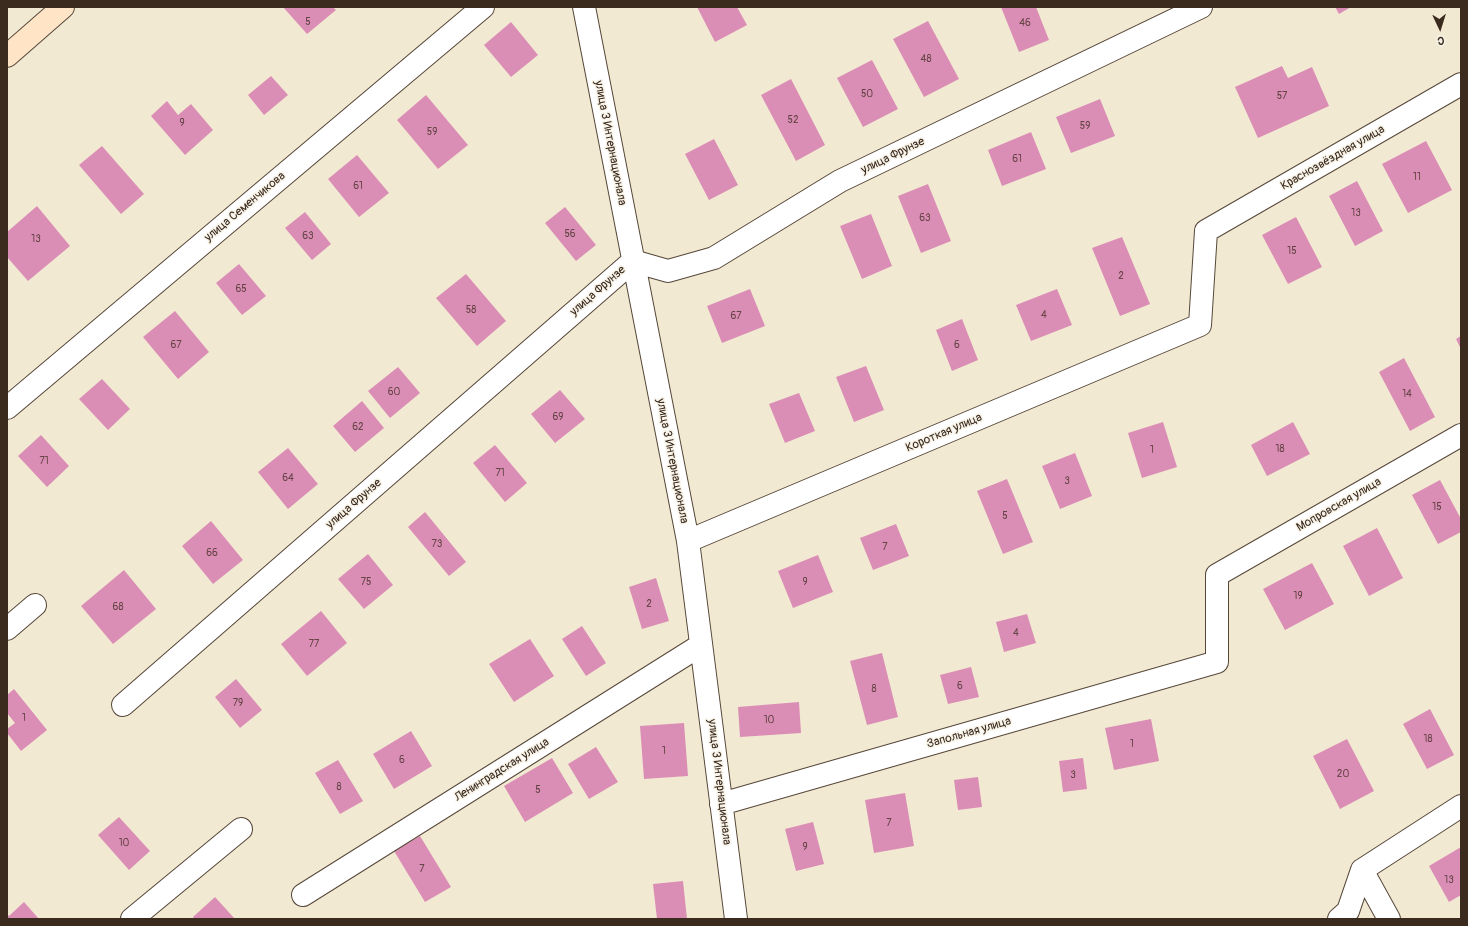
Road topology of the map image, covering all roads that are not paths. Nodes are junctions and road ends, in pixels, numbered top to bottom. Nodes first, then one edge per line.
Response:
1 (62, 7) edge
2 (483, 7) edge
3 (584, 7) edge
4 (1201, 7) edge
5 (7, 56) edge
6 (1461, 84) edge
7 (633, 262) junction
8 (1200, 324) joint
9 (7, 408) edge
10 (1461, 436) edge
11 (688, 541) junction
12 (35, 605) dead end
13 (7, 628) edge
14 (701, 645) junction
15 (1217, 662) joint
16 (124, 705) dead end
17 (722, 804) junction
18 (1461, 806) edge
19 (241, 830) dead end
20 (1362, 870) junction
21 (303, 894) dead end
22 (132, 919) edge
23 (736, 919) edge
24 (1339, 919) edge
25 (1389, 919) edge

1 - 5 main road
2 - 9 street, улица Семенчикова
3 - 7 street, улица 3 Интернационала
4 - 7 street, улица Фрунзе
6 - 8 street, Краснозвёздная улица
7 - 11 street, улица 3 Интернационала
7 - 16 street, улица Фрунзе
8 - 11 street, Короткая улица
10 - 15 street, Мопровская улица
11 - 14 street, улица 3 Интернационала
12 - 13 street
14 - 17 street, улица 3 Интернационала
14 - 21 street, Ленинградская улица
15 - 17 street, Запольная улица
17 - 23 street, улица 3 Интернационала
18 - 20 street
19 - 22 street
20 - 24 street
20 - 25 street

